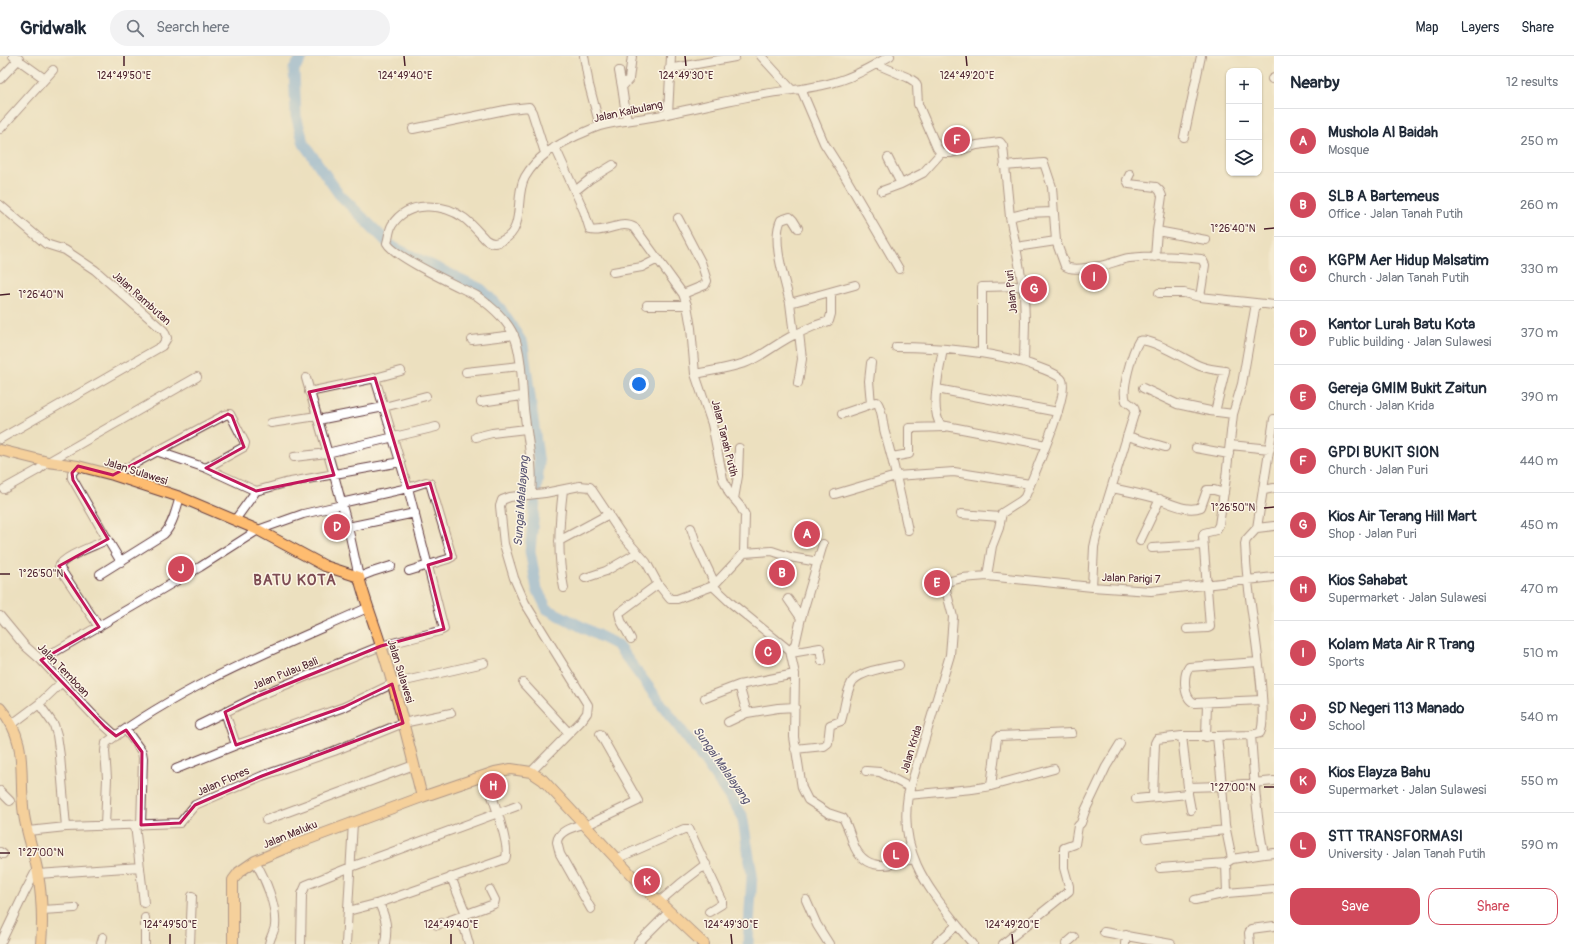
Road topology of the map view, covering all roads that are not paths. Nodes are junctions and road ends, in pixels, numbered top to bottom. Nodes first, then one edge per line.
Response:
1 (584, 56) edge
2 (632, 56) edge
3 (671, 56) edge
4 (761, 56) edge
5 (890, 56) edge
6 (1201, 56) edge
7 (16, 57) edge
8 (735, 57) dead end
9 (876, 64) junction
10 (669, 69) junction
11 (53, 70) dead end
12 (619, 71) dead end
13 (0, 79) edge
14 (45, 79) junction
15 (622, 86) junction
16 (801, 89) junction
17 (792, 90) junction
18 (668, 114) junction
19 (627, 121) junction
20 (600, 126) junction
21 (0, 129) edge
22 (413, 129) dead end
23 (1184, 137) dead end
24 (555, 147) junction
25 (942, 153) junction
26 (545, 154) junction
27 (888, 158) dead end
28 (613, 165) dead end
29 (1004, 166) junction
30 (1130, 174) dead end
31 (901, 184) junction
32 (575, 191) junction
33 (882, 191) dead end
34 (0, 204) edge
35 (1053, 212) junction
36 (1010, 217) junction
37 (678, 218) dead end
38 (798, 228) dead end
39 (1157, 231) junction
40 (1206, 240) dead end
41 (1056, 241) junction
42 (1016, 247) junction
43 (1155, 257) junction
44 (658, 258) junction
45 (899, 269) dead end
46 (613, 272) dead end
47 (855, 285) dead end
48 (1022, 286) junction
49 (1159, 293) dead end
50 (683, 294) junction
51 (831, 296) dead end
52 (1200, 297) junction
53 (790, 303) junction
54 (1256, 303) junction
55 (647, 305) dead end
56 (687, 305) junction
57 (1274, 305) edge
58 (814, 326) junction
59 (833, 327) dead end
60 (796, 334) junction
61 (514, 335) junction
62 (472, 340) dead end
63 (896, 347) dead end
64 (943, 349) junction
65 (982, 353) junction
66 (1024, 362) junction
67 (871, 363) dead end
68 (520, 366) junction
69 (401, 371) dead end
70 (466, 372) dead end
71 (695, 374) junction
72 (198, 377) dead end
73 (306, 378) dead end
74 (375, 378) junction
75 (798, 383) dead end
76 (1143, 388) dead end
77 (937, 390) junction
78 (309, 392) junction
79 (426, 396) dead end
80 (522, 396) junction
81 (481, 402) dead end
82 (871, 404) junction
83 (384, 407) junction
84 (1058, 412) junction
85 (1215, 412) junction
86 (842, 414) dead end
87 (1233, 414) junction
88 (317, 418) junction
89 (1274, 418) edge
90 (272, 423) dead end
91 (436, 427) dead end
92 (946, 427) junction
93 (526, 429) junction
94 (1273, 430) edge
95 (1127, 436) junction
96 (394, 437) junction
97 (476, 437) dead end
98 (0, 439) edge
99 (1046, 445) junction
100 (1230, 445) junction
101 (1165, 447) dead end
102 (739, 448) dead end
103 (1196, 448) dead end
104 (0, 450) edge
105 (156, 451) junction
106 (1271, 452) edge
107 (327, 453) junction
108 (1229, 454) junction
109 (294, 457) dead end
110 (892, 457) junction
111 (48, 462) junction
112 (401, 462) junction
113 (78, 466) junction
114 (206, 468) junction
115 (113, 475) junction
116 (334, 475) junction
117 (896, 476) junction
118 (1030, 484) junction
119 (408, 488) junction
120 (1112, 488) junction
121 (1274, 488) edge
122 (4, 489) dead end
123 (563, 490) junction
124 (1264, 490) junction
125 (256, 491) junction
126 (1224, 493) junction
127 (532, 494) junction
128 (835, 494) dead end
129 (180, 497) junction
130 (734, 499) junction
131 (1160, 499) junction
132 (342, 504) junction
133 (415, 513) junction
134 (609, 514) junction
135 (961, 514) dead end
136 (1000, 517) junction
137 (235, 520) junction
138 (1274, 526) edge
139 (348, 527) junction
140 (691, 528) dead end
141 (1257, 528) junction
142 (258, 530) junction
143 (908, 530) dead end
144 (106, 537) junction
145 (559, 541) junction
146 (1140, 541) dead end
147 (823, 544) dead end
148 (1203, 545) junction
149 (1152, 548) dead end
150 (637, 553) junction
151 (744, 553) junction
152 (121, 562) junction
153 (818, 562) junction
154 (391, 566) dead end
155 (428, 566) junction
156 (409, 571) dead end
157 (100, 574) dead end
158 (988, 576) junction
159 (359, 577) junction
160 (1274, 577) edge
161 (585, 578) dead end
162 (1248, 580) junction
163 (658, 584) junction
164 (1206, 584) junction
165 (714, 585) junction
166 (1092, 587) junction
167 (564, 588) dead end
168 (788, 599) dead end
169 (367, 608) junction
170 (0, 616) edge
171 (801, 618) junction
172 (99, 627) junction
173 (1187, 630) dead end
174 (631, 639) dead end
175 (381, 646) junction
176 (791, 652) junction
177 (41, 660) junction
178 (822, 661) dead end
179 (1258, 662) junction
180 (484, 663) dead end
181 (899, 665) dead end
182 (795, 674) junction
183 (62, 682) junction
184 (523, 682) dead end
185 (392, 684) junction
186 (739, 685) junction
187 (705, 698) dead end
188 (1262, 700) junction
189 (1207, 703) junction
190 (39, 704) junction
191 (795, 707) junction
192 (0, 708) edge
193 (225, 712) junction
194 (451, 713) dead end
195 (747, 713) junction
196 (728, 722) dead end
197 (403, 723) junction
198 (11, 725) junction
199 (199, 725) dead end
200 (126, 730) junction
201 (568, 732) junction
202 (1072, 733) dead end
203 (600, 734) dead end
204 (116, 736) junction
205 (1182, 736) junction
206 (1217, 736) junction
207 (1251, 736) junction
208 (1206, 737) junction
209 (1120, 744) dead end
210 (236, 745) junction
211 (795, 749) junction
212 (414, 765) junction
213 (176, 768) dead end
214 (1054, 769) dead end
215 (866, 771) dead end
216 (532, 772) junction
217 (485, 776) junction
218 (1274, 781) edge
219 (1255, 782) junction
220 (991, 786) junction
221 (1222, 786) junction
222 (1188, 790) junction
223 (0, 791) edge
224 (910, 792) junction
225 (422, 797) junction
226 (1153, 797) junction
227 (1136, 799) dead end
228 (10, 801) dead end
229 (517, 806) dead end
230 (1190, 810) dead end
231 (498, 813) junction
232 (266, 820) dead end
233 (353, 822) junction
234 (138, 825) junction
235 (584, 825) junction
236 (105, 826) junction
237 (66, 827) junction
238 (1226, 830) junction
239 (28, 831) junction
240 (1147, 838) dead end
241 (1274, 853) edge
242 (1264, 854) junction
243 (616, 859) junction
244 (913, 859) junction
245 (255, 861) junction
246 (1229, 861) junction
247 (706, 864) junction
248 (352, 866) junction
249 (140, 867) junction
250 (1160, 868) dead end
251 (37, 872) junction
252 (451, 877) junction
253 (1274, 889) edge
254 (490, 890) dead end
255 (1227, 893) junction
256 (192, 896) dead end
257 (806, 900) dead end
258 (1194, 900) dead end
259 (659, 902) junction
260 (144, 903) dead end
261 (379, 903) junction
262 (75, 908) dead end
263 (591, 909) dead end
264 (42, 910) junction
265 (348, 911) junction
266 (670, 912) junction
267 (709, 912) dead end
268 (464, 915) junction
269 (145, 918) dead end
270 (437, 925) dead end
271 (957, 925) junction
272 (1274, 926) edge
273 (1104, 932) dead end
274 (1126, 935) junction
275 (1074, 937) dead end
276 (638, 943) edge
277 (0, 944) edge
278 (41, 944) edge
279 (145, 944) edge
280 (190, 944) edge
281 (232, 944) edge
282 (269, 944) edge
283 (301, 944) edge
284 (346, 944) edge
285 (385, 944) edge
286 (469, 944) edge
287 (704, 944) edge
288 (829, 944) edge
289 (936, 944) edge
290 (973, 944) edge
291 (1003, 944) edge
292 (1066, 944) edge
293 (1125, 944) edge
294 (1171, 944) edge
295 (1250, 944) edge

1 - 20 street
2 - 15 street
3 - 10 street
4 - 17 street
5 - 9 street, Jalan Kaibulang
6 - 23 street
7 - 13 street
7 - 14 street
8 - 10 street
9 - 16 street, Jalan Kaibulang
9 - 25 street
10 - 18 street
11 - 14 street
12 - 15 street
14 - 21 street
15 - 19 street
16 - 17 street, Jalan Kaibulang
16 - 45 street
17 - 18 street, Jalan Kaibulang
18 - 19 street, Jalan Kaibulang
19 - 20 street, Jalan Kaibulang
20 - 24 street, Jalan Kaibulang
22 - 26 street
24 - 26 street, Jalan Kaibulang
24 - 32 street
25 - 29 street, Jalan Puri
25 - 31 street
26 - 61 street, Jalan Kaibulang
27 - 31 street
28 - 32 street
29 - 35 street
29 - 36 street, Jalan Puri
30 - 39 street
31 - 33 street
32 - 44 street, Jalan Tanah Putih
34 - 98 street, Jalan Rambutan
35 - 36 street
35 - 41 street
36 - 42 street, Jalan Puri
37 - 50 street
38 - 53 street
39 - 40 street
39 - 43 street
41 - 42 street
41 - 43 street
42 - 48 street, Jalan Puri
43 - 52 street
44 - 46 street
44 - 50 street, Jalan Tanah Putih
47 - 53 street
48 - 65 street
48 - 66 street, Jalan Puri
49 - 52 street
50 - 56 street, Jalan Tanah Putih
51 - 58 street
52 - 54 street
53 - 60 street
54 - 57 street
54 - 87 street
55 - 56 street
56 - 71 street, Jalan Tanah Putih
58 - 59 street
58 - 60 street
60 - 71 street
60 - 75 street
61 - 62 street
61 - 68 street
63 - 64 street
64 - 65 street
64 - 77 street
65 - 66 street
66 - 84 street
67 - 82 street
68 - 70 street
68 - 80 street
69 - 74 street
71 - 130 street, Jalan Tanah Putih
72 - 111 street
73 - 78 street
74 - 78 street
74 - 83 street
76 - 85 street
77 - 84 street
77 - 92 street
78 - 88 street
79 - 83 street
80 - 81 street
80 - 93 street
82 - 86 street
82 - 110 street
83 - 88 street
83 - 96 street
84 - 99 street
85 - 87 street
85 - 95 street
87 - 100 street
88 - 90 street
88 - 107 street
89 - 94 street
91 - 96 street
92 - 99 street
92 - 110 street
93 - 97 street
93 - 127 street
94 - 106 street
95 - 101 street
95 - 120 street
96 - 107 street
96 - 112 street
99 - 118 street
100 - 106 street
100 - 108 street
102 - 130 street
103 - 108 street
104 - 111 main road, Jalan Sulawesi
105 - 114 street
105 - 114 street
105 - 115 street
106 - 124 street
107 - 109 street
107 - 116 street
108 - 126 street
110 - 117 street
111 - 113 main road, Jalan Sulawesi
111 - 122 street
112 - 116 street
112 - 119 street
113 - 115 main road, Jalan Sulawesi
113 - 144 street
114 - 125 street
115 - 129 main road, Jalan Sulawesi
116 - 125 street
116 - 132 street
117 - 118 street
117 - 128 street
117 - 143 street
118 - 136 street
119 - 132 street
119 - 133 street
119 - 155 street
120 - 131 street
120 - 166 street
121 - 124 street
123 - 127 street
123 - 134 street
123 - 145 street
124 - 141 street
125 - 137 street
126 - 131 street
126 - 148 street
127 - 201 street
129 - 137 main road, Jalan Sulawesi
129 - 152 street
130 - 151 street, Jalan Tanah Putih
131 - 146 street
132 - 139 street
132 - 142 street
133 - 139 street
133 - 155 street
134 - 145 street
134 - 150 street
135 - 136 street
136 - 158 street
137 - 142 main road, Jalan Sulawesi
138 - 141 street
139 - 159 street
140 - 165 street
141 - 162 street
142 - 159 main road, Jalan Sulawesi
142 - 172 street
144 - 152 street
144 - 172 street
145 - 167 street
147 - 153 street
148 - 149 street
148 - 164 street
150 - 161 street
150 - 163 street
151 - 153 street
151 - 165 street
152 - 157 street
153 - 171 street
154 - 159 street
155 - 156 street
155 - 175 street, Jalan Pulau Bali
158 - 166 street, Jalan Parigi 7
158 - 224 street, Jalan Krida
159 - 169 main road, Jalan Sulawesi
160 - 162 street, Jalan Parigi 7
162 - 164 street, Jalan Parigi 7
162 - 179 street
163 - 165 street
163 - 174 street
164 - 166 street, Jalan Parigi 7
164 - 173 street
165 - 176 street
168 - 171 street
169 - 175 main road, Jalan Sulawesi
169 - 200 street
170 - 177 street, Jalan Temboan
171 - 176 street
172 - 177 street
175 - 185 main road, Jalan Sulawesi
175 - 193 street, Jalan Pulau Bali
176 - 178 street
176 - 182 street
177 - 183 street, Jalan Temboan
179 - 188 street
179 - 189 street
180 - 185 street
181 - 211 street
182 - 186 street
182 - 191 street
183 - 190 street
183 - 204 street, Jalan Temboan
184 - 201 street
185 - 197 main road, Jalan Sulawesi
185 - 210 street
186 - 187 street
186 - 195 street
188 - 189 street
188 - 207 street
189 - 208 street
190 - 198 street
190 - 237 street
191 - 195 street
191 - 211 street
192 - 198 main road
193 - 199 street, Jalan Pulau Bali
193 - 210 street
194 - 197 street, Jalan Flores
195 - 196 street
197 - 212 main road, Jalan Sulawesi
197 - 234 street, Jalan Flores
198 - 239 main road
200 - 204 street
200 - 234 street
201 - 216 street
202 - 220 street
203 - 235 street
204 - 236 street
205 - 208 street
205 - 222 street
205 - 226 street
206 - 207 street
206 - 208 street
206 - 221 street
207 - 219 street
209 - 291 street
210 - 213 street
211 - 244 street
212 - 225 main road, Jalan Sulawesi
212 - 232 street
214 - 220 street
215 - 224 street
216 - 217 main road
216 - 235 main road
217 - 225 main road
217 - 231 street
218 - 219 street
219 - 221 street
219 - 242 street
220 - 224 street
221 - 222 street
221 - 238 street
222 - 226 street
222 - 230 street
223 - 228 street
224 - 244 street, Jalan Krida
225 - 233 main road, Jalan Maluku
226 - 227 street
229 - 231 street
231 - 248 street
231 - 252 street
233 - 245 main road, Jalan Maluku
233 - 248 street
234 - 236 street, Jalan Flores
234 - 249 street
235 - 243 main road
235 - 263 street
236 - 237 street, Jalan Flores
237 - 239 street, Jalan Flores
238 - 240 street
238 - 246 street
239 - 251 main road
241 - 242 street
242 - 246 street
243 - 247 street
243 - 259 main road
244 - 271 street, Jalan Krida
245 - 281 main road, Jalan Maluku
245 - 282 street
246 - 250 street
246 - 255 street
247 - 259 street
247 - 267 street
248 - 265 street
248 - 283 street
249 - 251 street
249 - 260 street
251 - 264 main road
251 - 277 street
252 - 261 street
252 - 268 street
253 - 255 street
254 - 268 street
255 - 258 street
256 - 280 street
257 - 288 street
259 - 266 main road
261 - 265 street
261 - 285 street
262 - 264 street
264 - 278 main road
265 - 284 street
266 - 276 street
266 - 287 main road
268 - 270 street
268 - 286 street
269 - 279 street
271 - 289 street
271 - 290 street, Jalan Krida
272 - 295 street
273 - 274 street
274 - 293 street
274 - 294 street
275 - 292 street

